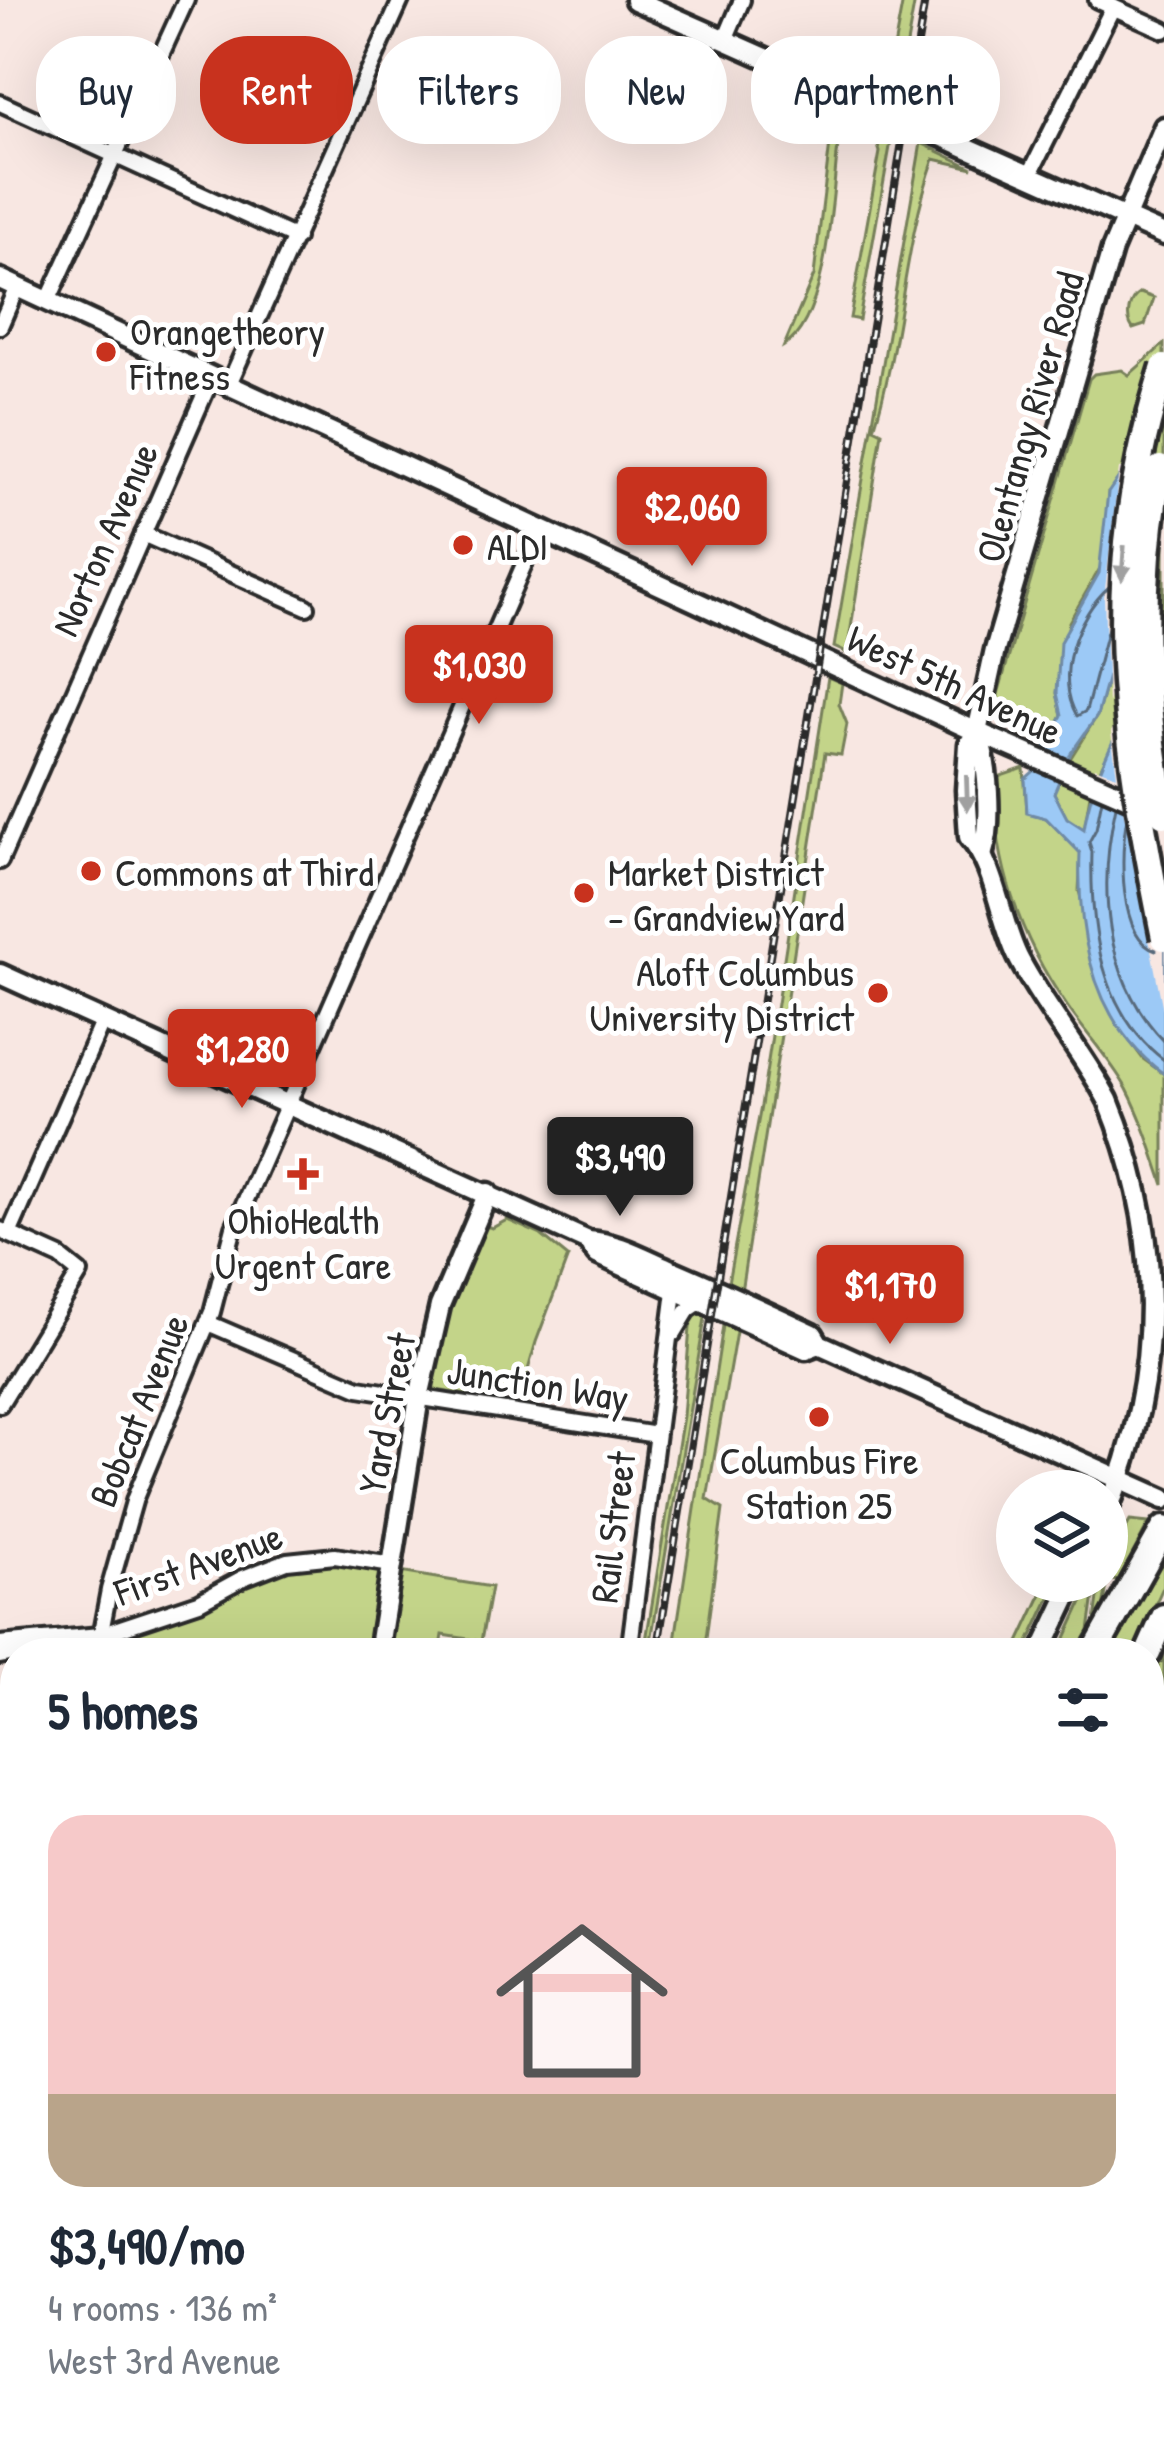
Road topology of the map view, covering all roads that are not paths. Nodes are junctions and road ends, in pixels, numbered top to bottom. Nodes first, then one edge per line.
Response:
1 (186, 0) edge
2 (400, 0) edge
3 (634, 0) edge
4 (742, 0) edge
5 (1097, 0) edge
6 (1113, 7) junction
7 (1164, 30) edge
8 (716, 36) edge
9 (727, 36) edge
10 (727, 41) edge
11 (0, 103) edge
12 (1164, 127) edge
13 (114, 154) junction
14 (1029, 176) junction
15 (1124, 218) junction
16 (1164, 235) edge
17 (296, 238) junction
18 (9, 283) edge
19 (48, 301) junction
20 (0, 326) edge
21 (1164, 367) edge
22 (220, 381) junction
23 (1164, 452) edge
24 (540, 528) junction
25 (143, 534) junction
26 (307, 608) dead end
27 (977, 732) junction
28 (1164, 815) edge
29 (0, 861) edge
30 (1164, 938) edge
31 (0, 974) edge
32 (104, 1020) junction
33 (290, 1103) junction
34 (488, 1193) junction
35 (4, 1233) edge
36 (588, 1241) junction
37 (675, 1291) junction
38 (700, 1302) junction
39 (776, 1316) junction
40 (208, 1323) junction
41 (671, 1337) junction
42 (819, 1344) junction
43 (419, 1396) junction
44 (0, 1404) edge
45 (656, 1435) junction
46 (1097, 1470) edge
47 (1125, 1470) edge
48 (1128, 1484) edge
49 (1164, 1499) edge
50 (1159, 1539) edge
51 (392, 1565) junction
52 (1065, 1602) edge
53 (100, 1635) junction
54 (73, 1638) edge
55 (100, 1638) edge
56 (105, 1638) edge
57 (380, 1638) edge
58 (631, 1638) edge
59 (1048, 1638) edge
60 (1103, 1638) edge

1 - 13 street
2 - 17 street, Norton Avenue
3 - 8 main road
4 - 9 street
5 - 6 street
6 - 7 street
6 - 14 street
10 - 14 main road
11 - 13 street
12 - 15 main road, Olentangy River Road
13 - 17 street
13 - 19 street
14 - 15 main road
15 - 16 main road
15 - 27 main road, Olentangy River Road
17 - 22 street, Norton Avenue
18 - 19 main road, West 5th Avenue
18 - 20 street
19 - 22 main road, West 5th Avenue
21 -> 30 highway, bridge
22 - 24 main road, West 5th Avenue
22 - 25 street, Norton Avenue
23 - 28 highway, bridge
24 - 27 main road, West 5th Avenue
24 - 33 street, Bobcat Avenue
25 - 26 street
25 - 29 street, Norton Avenue
27 - 28 main road, West 5th Avenue, bridge
27 - 47 main road, Olentangy River Road
31 - 32 main road
32 - 33 main road
32 - 35 street
33 - 34 main road
33 - 40 street, Bobcat Avenue
34 - 36 main road
34 - 43 main road, Yard Street
35 - 44 street
36 - 37 main road
36 - 39 main road
37 - 38 main road
37 - 39 main road
37 - 41 street, Rail Street
38 - 41 street
38 - 42 main road
39 - 42 main road
40 - 43 street, Junction Way
40 - 53 street, Bobcat Avenue
41 - 45 street, Rail Street
42 - 46 main road
43 - 45 street, Junction Way
43 - 51 main road, Yard Street
45 - 58 street, Rail Street
48 - 49 main road
50 - 60 highway
51 - 53 street, First Avenue
51 - 57 main road, Yard Street
52 - 59 main road
53 - 54 street, First Avenue
53 - 55 street, Bobcat Avenue
53 - 56 street, First Avenue

